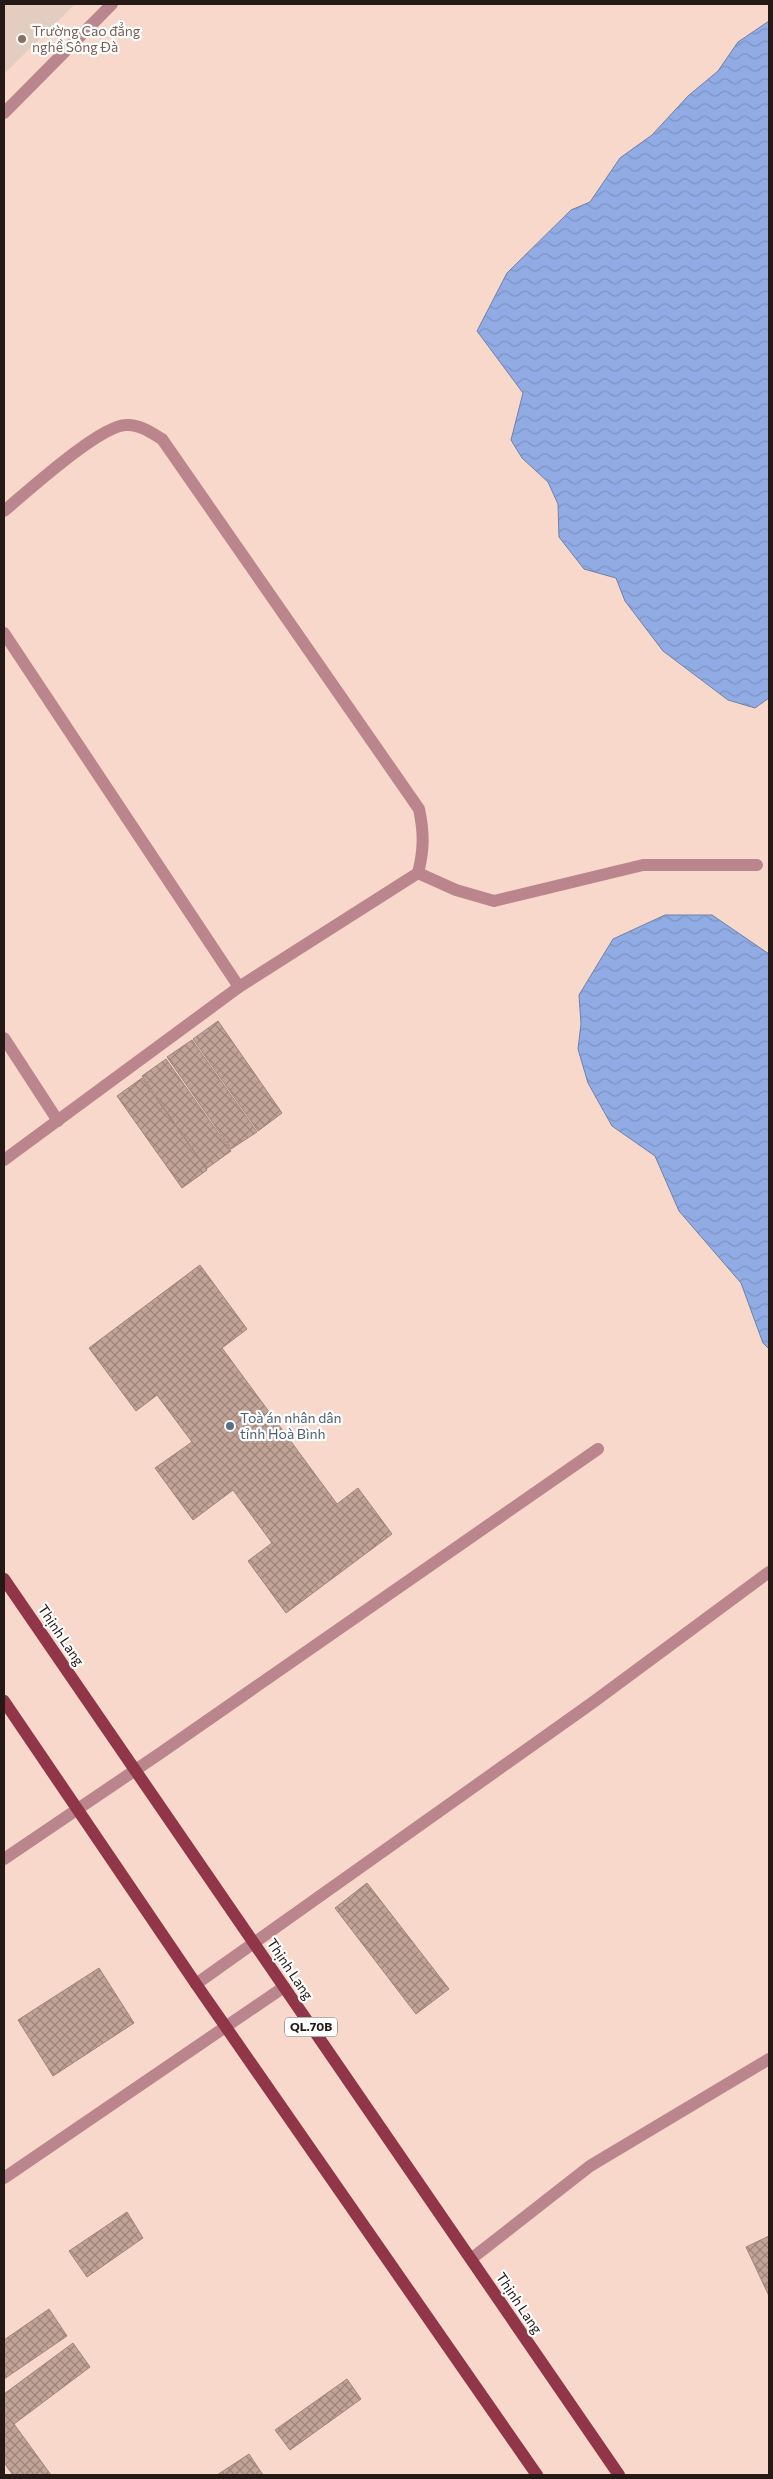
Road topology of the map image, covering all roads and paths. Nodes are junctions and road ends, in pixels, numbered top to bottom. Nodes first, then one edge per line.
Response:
1 (112, 4) edge
2 (4, 113) edge
3 (4, 510) edge
4 (4, 633) edge
5 (757, 864) dead end
6 (418, 873) junction
7 (239, 987) junction
8 (4, 1038) edge
9 (58, 1121) junction
10 (4, 1160) edge
11 (598, 1449) dead end
12 (769, 1572) edge
13 (4, 1578) edge
14 (4, 1701) edge
15 (135, 1770) junction
16 (78, 1810) junction
17 (4, 1859) edge
18 (254, 1944) junction
19 (196, 1984) junction
20 (284, 1987) junction
21 (226, 2026) junction
22 (769, 2059) edge
23 (4, 2178) edge
24 (470, 2259) junction
25 (537, 2475) edge
26 (619, 2475) edge

1 - 2 street
3 - 6 street
4 - 7 street
5 - 6 street
6 - 7 street
7 - 9 street
8 - 9 street
9 - 10 street
11 - 15 street
12 - 18 street
13 - 15 main road, Thịnh Lang / QL.70B
14 - 16 main road
15 - 16 street
15 - 18 main road, Thịnh Lang / QL.70B
16 - 17 street
16 - 19 main road
18 - 19 street
18 - 20 main road, Thịnh Lang / QL.70B
19 - 21 main road
20 - 21 street
20 - 24 main road, Thịnh Lang / QL.70B
21 - 23 street
21 - 25 main road
22 - 24 street
24 - 26 main road, Thịnh Lang / QL.70B

